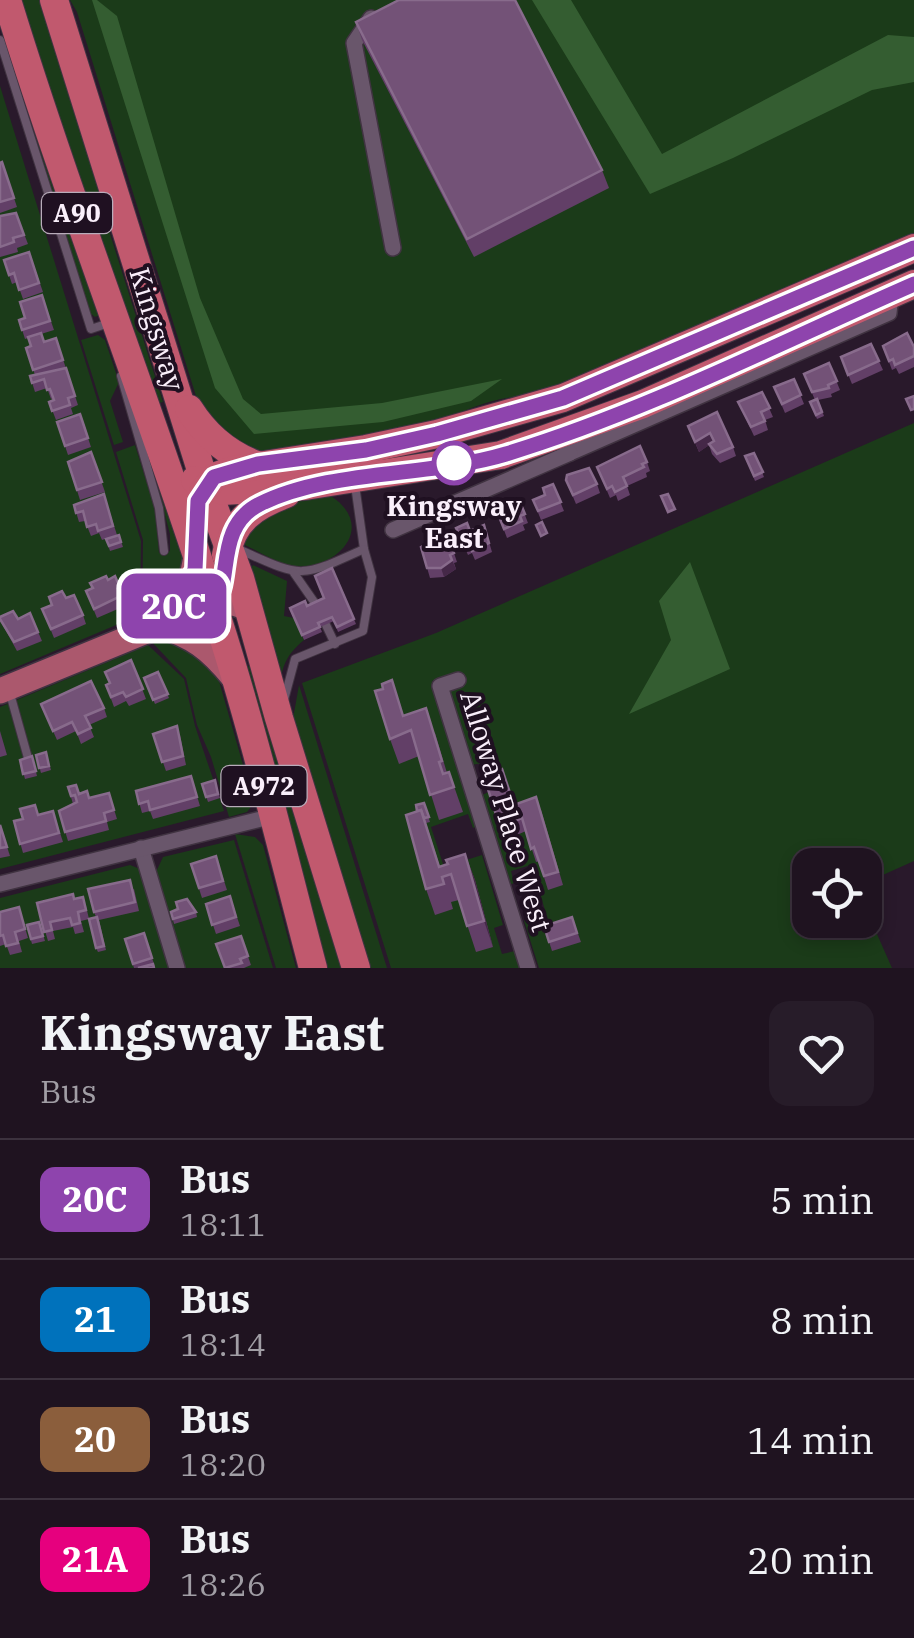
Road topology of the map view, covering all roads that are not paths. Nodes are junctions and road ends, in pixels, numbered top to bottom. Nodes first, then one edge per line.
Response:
1 (7, 0) edge
2 (54, 0) edge
3 (363, 0) edge
4 (0, 40) edge
5 (33, 116) junction
6 (394, 248) dead end
7 (914, 248) edge
8 (903, 289) edge
9 (118, 368) dead end
10 (175, 386) junction
11 (141, 409) junction
12 (566, 444) junction
13 (258, 464) junction
14 (354, 480) junction
15 (206, 486) junction
16 (305, 486) junction
17 (394, 530) dead end
18 (228, 544) junction
19 (364, 549) junction
20 (164, 551) dead end
21 (196, 557) junction
22 (294, 573) junction
23 (212, 604) junction
24 (317, 606) edge
25 (248, 608) junction
26 (160, 623) junction
27 (326, 625) edge
28 (334, 644) junction
29 (234, 678) junction
30 (458, 680) dead end
31 (11, 687) edge
32 (279, 718) junction
33 (28, 758) edge
34 (272, 816) junction
35 (140, 848) junction
36 (0, 884) edge
37 (178, 968) edge
38 (313, 968) edge
39 (356, 968) edge
40 (528, 968) edge

1 - 5 highway, Kingsway / A90
2 - 10 highway, Kingsway / A90
3 - 6 street
4 - 5 lane, Kingsway
5 - 11 highway, Kingsway / A90
7 - 13 highway
8 - 12 highway
9 - 11 lane, Kingsway
10 - 13 highway, A90
10 - 15 highway, Kingsway / A90
11 - 15 highway, A90
11 - 20 lane, Kingsway
11 - 21 highway, A972
12 - 14 highway
12 - 17 street
13 - 15 highway
14 - 16 highway
14 - 19 lane
15 - 16 highway
15 - 18 highway, A972
15 - 21 highway, A90
16 - 18 highway
18 - 22 lane
18 - 23 highway
18 - 25 highway, A972
19 - 22 lane
19 - 28 lane
21 - 23 highway, A972
21 - 26 main road
22 - 24 lane
23 - 25 main road
23 - 26 main road
23 - 29 highway, A972
25 - 32 highway, A972
26 - 29 main road
26 - 31 main road
27 - 28 lane
28 - 32 lane
29 - 34 highway, A972
30 - 40 street, Alloway Place West
31 - 33 lane
32 - 39 highway, A972
34 - 35 street
34 - 38 highway, A972
35 - 36 street
35 - 37 street

